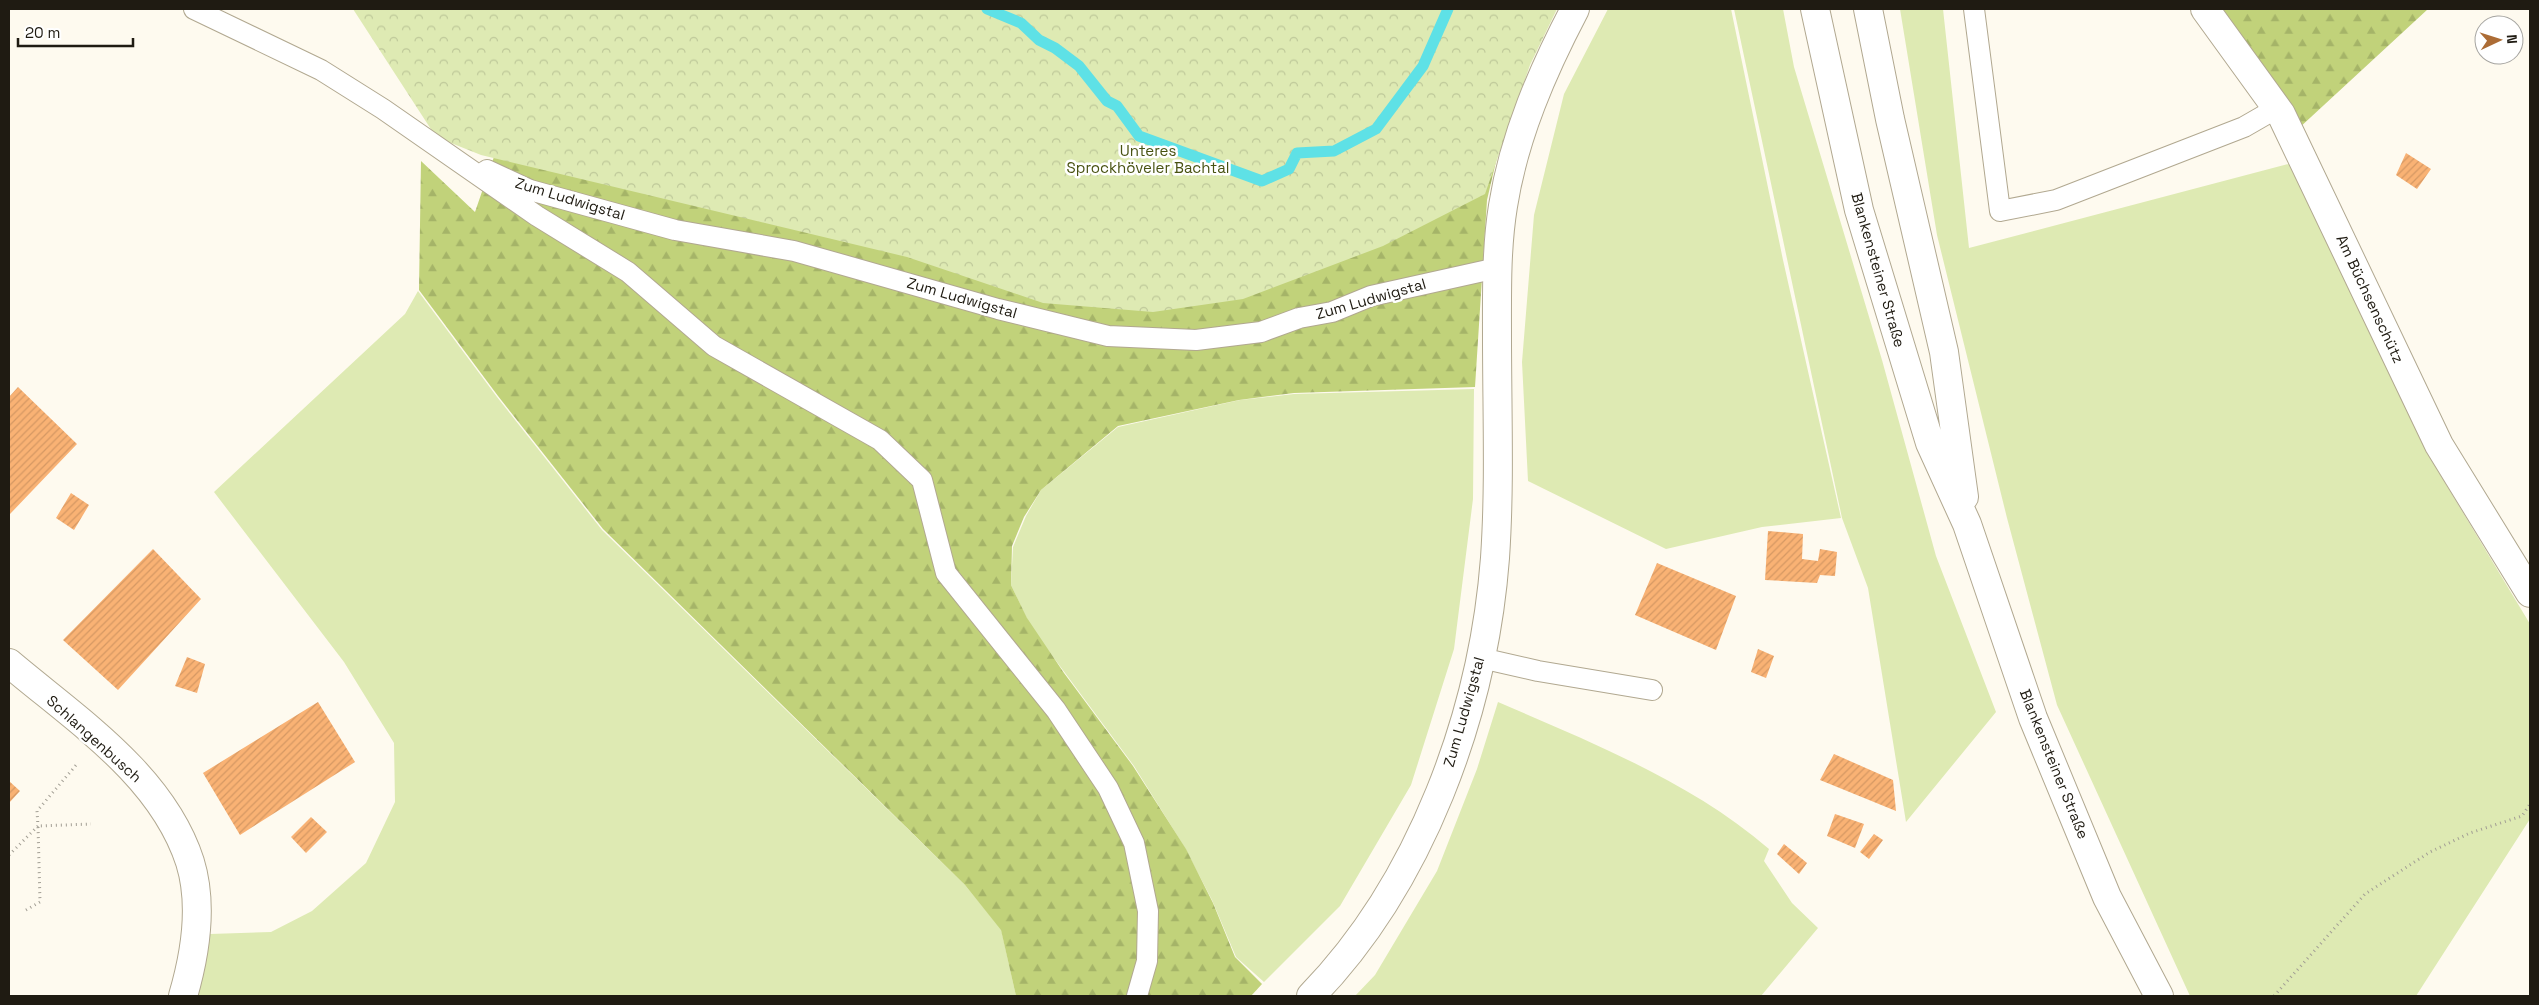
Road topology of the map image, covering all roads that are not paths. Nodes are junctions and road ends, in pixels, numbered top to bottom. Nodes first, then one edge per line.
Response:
1 (194, 9) edge
2 (1576, 9) edge
3 (1815, 9) edge
4 (1868, 9) edge
5 (1974, 9) edge
6 (2205, 9) edge
7 (2277, 108) junction
8 (435, 146) junction
9 (1497, 268) junction
10 (1967, 524) junction
11 (2530, 593) edge
12 (1481, 658) junction
13 (9, 663) edge
14 (1652, 690) dead end
15 (183, 996) edge
16 (1137, 996) edge
17 (1311, 996) edge
18 (2159, 996) edge

1 - 8 lane
2 - 9 street, Zum Ludwigstal
3 - 10 street, Blankensteiner Straße
4 - 10 street, Blankensteiner Straße
5 - 7 lane
6 - 7 street, Am Büchsenschütz
7 - 11 street, Am Büchsenschütz
8 - 9 lane, Zum Ludwigstal
8 - 16 lane
9 - 12 street, Zum Ludwigstal
10 - 18 street, Blankensteiner Straße
12 - 14 lane
12 - 17 street, Zum Ludwigstal
13 - 15 street, Schlangenbusch

